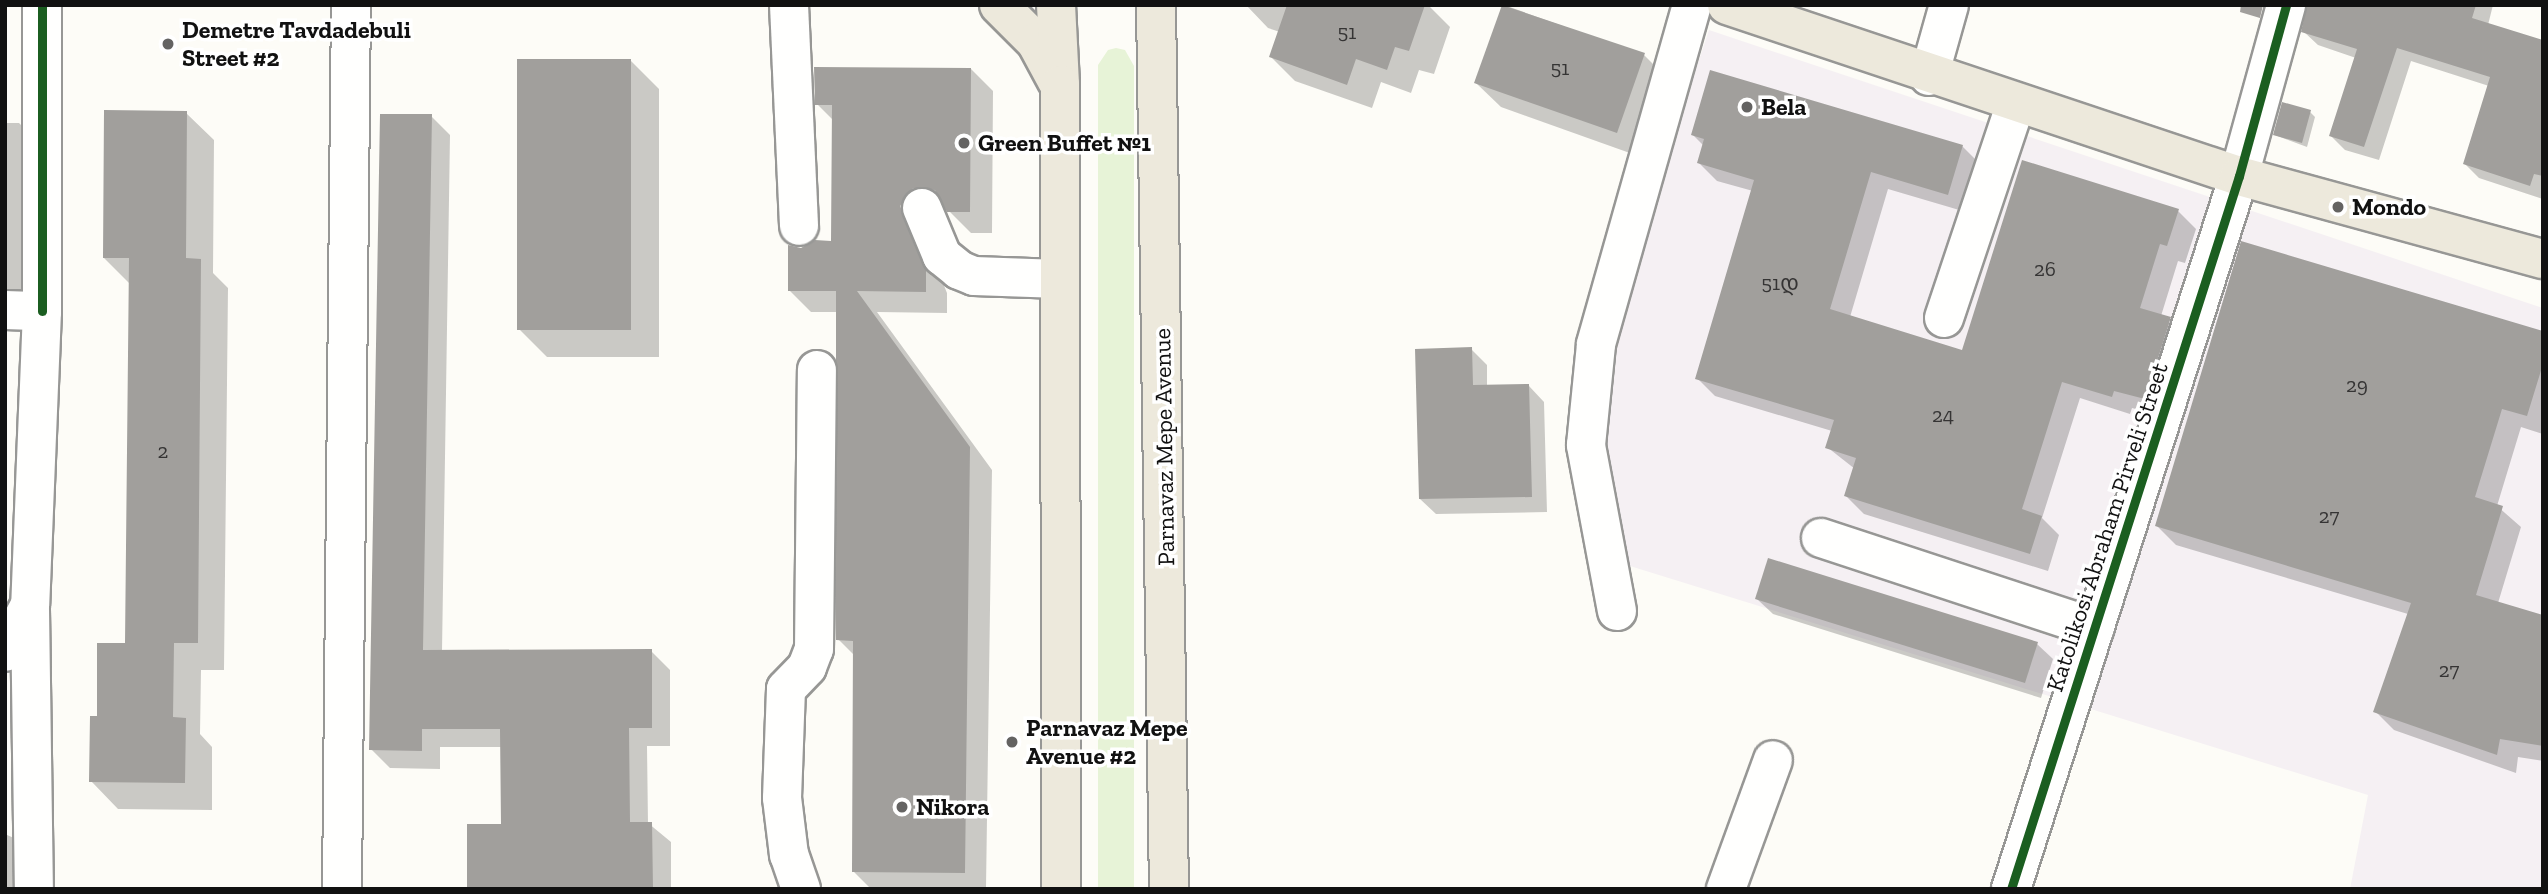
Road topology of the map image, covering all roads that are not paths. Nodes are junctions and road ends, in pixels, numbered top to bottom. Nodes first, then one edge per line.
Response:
1 (42, 5) edge
2 (351, 5) edge
3 (789, 5) edge
4 (999, 5) edge
5 (1056, 5) edge
6 (1156, 5) edge
7 (1692, 5) edge
8 (1727, 5) edge
9 (1949, 5) edge
10 (2286, 5) edge
11 (1929, 76) junction
12 (1060, 85) junction
13 (2016, 103) junction
14 (2239, 176) junction
15 (922, 208) dead end
16 (799, 226) dead end
17 (2539, 259) edge
18 (1060, 279) junction
19 (5, 310) edge
20 (43, 311) junction
21 (1944, 318) dead end
22 (817, 370) dead end
23 (20, 533) edge
24 (1821, 538) dead end
25 (30, 605) junction
26 (1617, 611) dead end
27 (2095, 628) junction
28 (5, 652) edge
29 (1773, 761) dead end
30 (34, 889) edge
31 (342, 889) edge
32 (801, 889) edge
33 (1061, 889) edge
34 (1169, 889) edge
35 (1726, 889) edge
36 (2011, 889) edge

1 - 20 street
2 - 31 street
3 - 16 street
4 - 12 main road
5 - 12 main road
6 - 34 main road, Parnavaz Mepe Avenue
7 - 26 street
8 - 11 main road
9 - 11 street
10 - 14 street, Katolikosi Abraham Pirveli Street
11 - 13 main road
12 - 18 main road
13 - 14 main road
13 - 21 street
14 - 17 main road
14 - 27 street, Katolikosi Abraham Pirveli Street
15 - 18 street
18 - 33 main road
19 - 20 street
20 - 23 street
22 - 32 street
23 - 25 street
24 - 27 street
25 - 28 street
25 - 30 street
27 - 36 street, Katolikosi Abraham Pirveli Street
29 - 35 street

